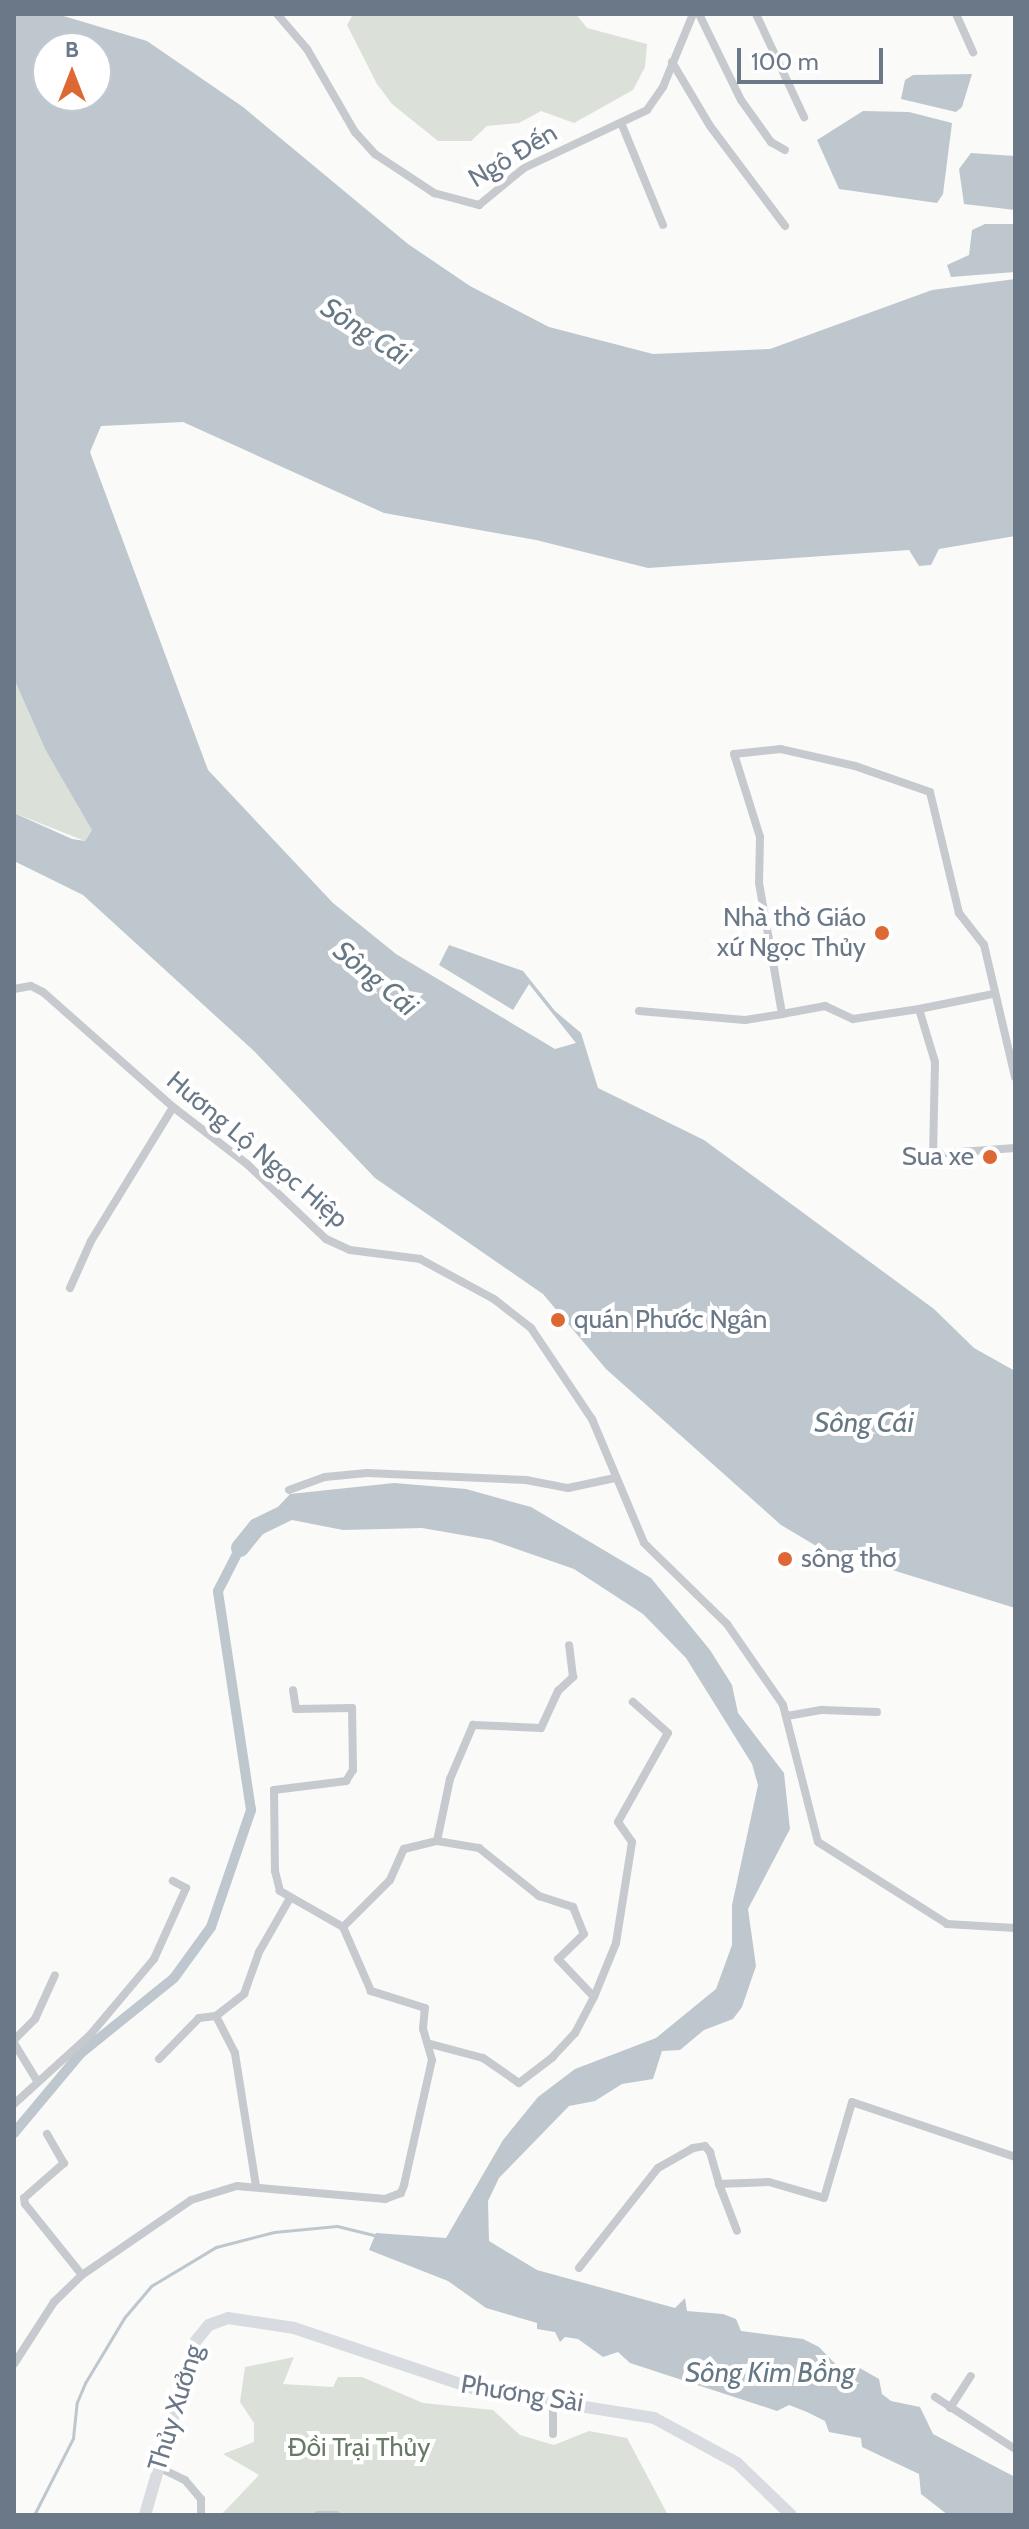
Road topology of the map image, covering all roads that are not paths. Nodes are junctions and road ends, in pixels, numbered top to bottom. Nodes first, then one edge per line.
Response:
1 (277, 14) edge
2 (693, 14) edge
3 (699, 14) edge
4 (756, 14) edge
5 (956, 14) edge
6 (973, 52) dead end
7 (672, 62) junction
8 (804, 117) dead end
9 (622, 125) junction
10 (785, 150) dead end
11 (663, 225) dead end
12 (785, 226) dead end
13 (14, 989) edge
14 (993, 994) junction
15 (919, 1009) junction
16 (639, 1011) dead end
17 (782, 1014) junction
18 (1015, 1077) edge
19 (173, 1107) junction
20 (1015, 1148) edge
21 (70, 1288) dead end
22 (615, 1478) junction
23 (289, 1490) dead end
24 (569, 1645) dead end
25 (293, 1690) dead end
26 (633, 1702) dead end
27 (877, 1712) dead end
28 (787, 1716) junction
29 (437, 1841) junction
30 (173, 1881) dead end
31 (290, 1898) junction
32 (343, 1927) junction
33 (1015, 1928) edge
34 (55, 1975) dead end
35 (594, 1997) junction
36 (216, 2016) junction
37 (14, 2042) edge
38 (430, 2044) junction
39 (159, 2059) dead end
40 (36, 2079) junction
41 (14, 2104) edge
42 (47, 2134) dead end
43 (1015, 2157) edge
44 (719, 2184) junction
45 (256, 2186) junction
46 (737, 2231) dead end
47 (579, 2268) dead end
48 (82, 2275) junction
49 (228, 2318) joint
50 (14, 2364) edge
51 (971, 2376) dead end
52 (935, 2397) dead end
53 (553, 2403) junction
54 (950, 2408) junction
55 (553, 2434) dead end
56 (1015, 2449) edge
57 (158, 2467) junction
58 (145, 2515) edge
59 (201, 2515) edge
60 (318, 2515) edge
61 (336, 2515) edge
62 (791, 2515) edge

1 - 9 street, Ngô Đến
2 - 7 street, Ngô Đến
3 - 10 street
4 - 8 street
5 - 6 street
7 - 9 street, Ngô Đến
7 - 12 street
9 - 11 street
13 - 19 street, Hương Lộ Ngọc Hiệp
14 - 15 street
14 - 17 street
14 - 18 street
15 - 17 street
15 - 20 street
16 - 17 street
19 - 21 street
19 - 22 street, Hương Lộ Ngọc Hiệp
22 - 23 street
22 - 28 street, Hương Lộ Ngọc Hiệp
24 - 29 street
25 - 31 street
26 - 35 street
27 - 28 street
28 - 33 street, Hương Lộ Ngọc Hiệp
29 - 32 street
29 - 35 street
30 - 40 street
31 - 32 street
31 - 36 street
32 - 38 street
34 - 37 street
35 - 38 street
36 - 39 street
36 - 45 street
37 - 40 street
38 - 45 street
40 - 41 street
42 - 48 street
43 - 44 street
44 - 46 street
44 - 47 street
45 - 48 street
48 - 50 street
49 - 53 street, Phương Sài
49 - 57 street, Thủy Xưởng
51 - 54 street
52 - 54 street
53 - 55 street
53 - 62 street, Phương Sài
54 - 56 street
57 - 58 street, Thủy Xưởng
57 - 59 street
60 - 61 street

